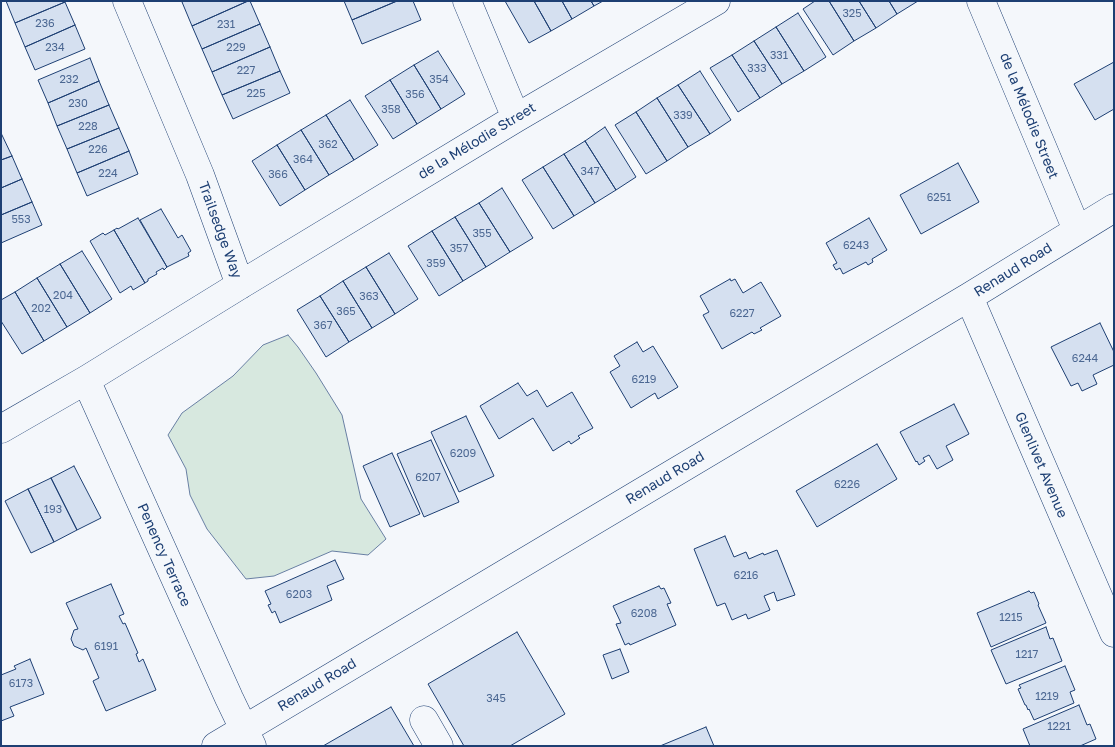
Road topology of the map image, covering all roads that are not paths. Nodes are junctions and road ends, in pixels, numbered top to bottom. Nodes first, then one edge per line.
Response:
1 (127, 1) edge
2 (467, 1) edge
3 (716, 1) edge
4 (981, 1) edge
5 (516, 118) junction
6 (1114, 208) edge
7 (1077, 230) junction
8 (240, 285) junction
9 (968, 297) junction
10 (86, 380) junction
11 (1, 428) edge
12 (1114, 633) edge
13 (424, 720) dead end
14 (248, 737) edge
15 (216, 746) edge
16 (439, 746) edge

1 - 8 street, Trailsedge Way
2 - 5 street
3 - 5 street, de la Mélodie Street
4 - 7 street, de la Mélodie Street
5 - 8 street, de la Mélodie Street
6 - 7 street, Renaud Road
7 - 9 street, Renaud Road
8 - 10 street, Trailsedge Way
9 - 12 street, Glenlivet Avenue
9 - 14 street, Renaud Road
10 - 11 street, Trailsedge Way
10 - 14 street, Penency Terrace
13 - 16 street
14 - 15 street, Renaud Road

